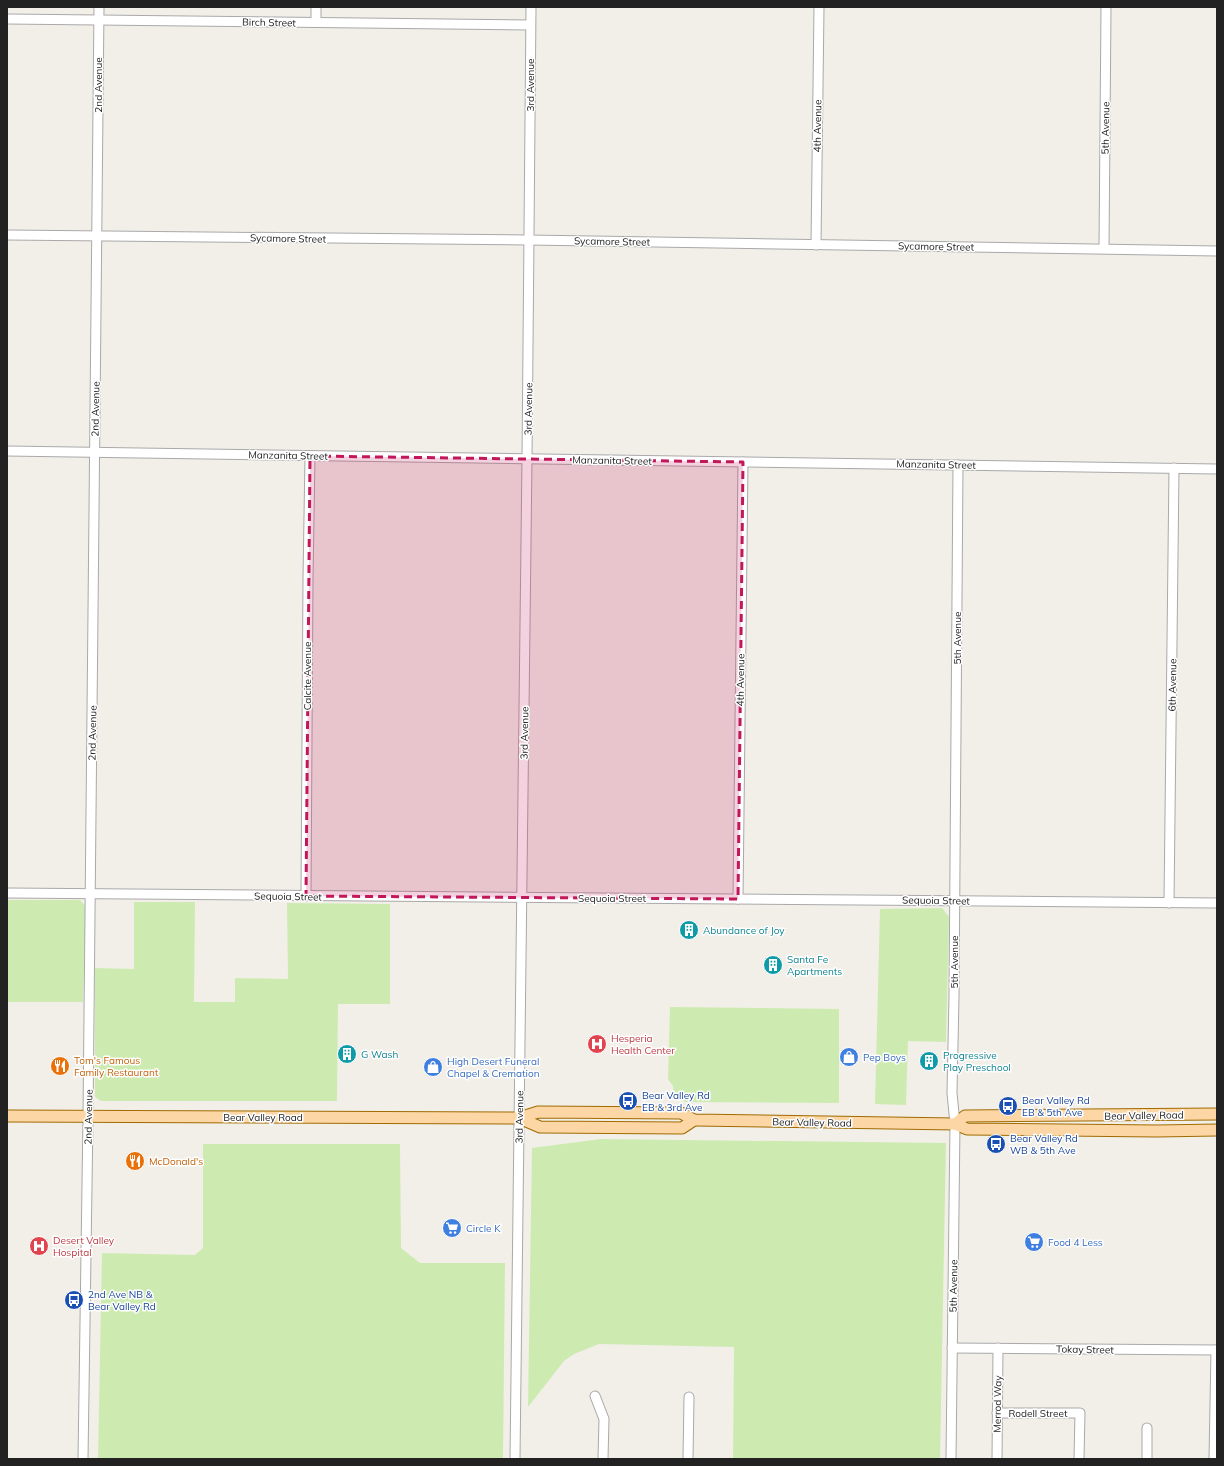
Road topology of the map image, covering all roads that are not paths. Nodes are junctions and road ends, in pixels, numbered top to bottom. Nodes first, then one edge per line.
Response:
1 (99, 7) edge
2 (316, 7) edge
3 (530, 7) edge
4 (818, 7) edge
5 (1106, 7) edge
6 (7, 19) edge
7 (99, 19) junction
8 (316, 22) junction
9 (530, 25) junction
10 (7, 235) edge
11 (97, 236) junction
12 (529, 240) junction
13 (816, 245) junction
14 (1104, 248) junction
15 (1217, 251) edge
16 (7, 451) edge
17 (94, 452) junction
18 (310, 456) junction
19 (527, 459) junction
20 (743, 462) junction
21 (958, 464) junction
22 (1174, 468) junction
23 (1217, 469) edge
24 (7, 893) edge
25 (90, 894) junction
26 (306, 896) junction
27 (522, 898) junction
28 (738, 899) junction
29 (954, 901) junction
30 (1169, 903) junction
31 (1217, 903) edge
32 (1217, 1114) edge
33 (7, 1116) edge
34 (88, 1117) junction
35 (519, 1118) junction
36 (1217, 1121) edge
37 (954, 1124) junction
38 (1217, 1130) edge
39 (1157, 1131) junction
40 (952, 1348) junction
41 (998, 1348) junction
42 (1217, 1350) edge
43 (594, 1396) dead end
44 (689, 1397) dead end
45 (997, 1413) junction
46 (1147, 1428) dead end
47 (83, 1459) edge
48 (516, 1459) edge
49 (603, 1459) edge
50 (688, 1459) edge
51 (951, 1459) edge
52 (996, 1459) edge
53 (1079, 1459) edge
54 (1147, 1459) edge
55 (1214, 1459) edge

1 - 7 street, 2nd Avenue
2 - 8 street
3 - 9 street, 3rd Avenue
4 - 13 street, 4th Avenue
5 - 14 street, 5th Avenue
6 - 7 street, Birch Street
7 - 8 street, Birch Street
7 - 11 street, 2nd Avenue
8 - 9 street, Birch Street
9 - 12 street, 3rd Avenue
10 - 11 street, Sycamore Street
11 - 12 street, Sycamore Street
11 - 17 street, 2nd Avenue
12 - 13 street, Sycamore Street
12 - 19 street, 3rd Avenue
13 - 14 street, Sycamore Street
14 - 15 street, Sycamore Street
16 - 17 street, Manzanita Street
17 - 18 street, Manzanita Street
17 - 25 street, 2nd Avenue
18 - 19 street, Manzanita Street
18 - 26 street, Calcite Avenue
19 - 20 street, Manzanita Street
19 - 27 street, 3rd Avenue
20 - 21 street, Manzanita Street
20 - 28 street, 4th Avenue
21 - 22 street, Manzanita Street
21 - 29 street, 5th Avenue
22 - 23 street, Manzanita Street
22 - 30 street, 6th Avenue
24 - 25 street, Sequoia Street
25 - 26 street, Sequoia Street
25 - 34 street, 2nd Avenue
26 - 27 street, Sequoia Street
27 - 28 street, Sequoia Street
27 - 35 street, 3rd Avenue
28 - 29 street, Sequoia Street
29 - 30 street, Sequoia Street
29 - 37 street, 5th Avenue
30 - 31 street, Sequoia Street
32 - 37 main road, Bear Valley Road
33 - 34 main road, Bear Valley Road
34 - 35 main road, Bear Valley Road
34 - 47 street, 2nd Avenue
35 - 37 main road, Bear Valley Road
35 - 48 street, 3rd Avenue
36 - 39 main road
37 - 39 main road, Bear Valley Road
37 - 40 street, 5th Avenue
38 - 39 main road, Bear Valley Road
40 - 41 street, Tokay Street
40 - 51 street, 5th Avenue
41 - 42 street, Tokay Street
41 - 45 street, Merrod Way
42 - 55 street
43 - 49 street
44 - 50 street
45 - 52 street, Merrod Way
45 - 53 street, Rodell Street
46 - 54 street

